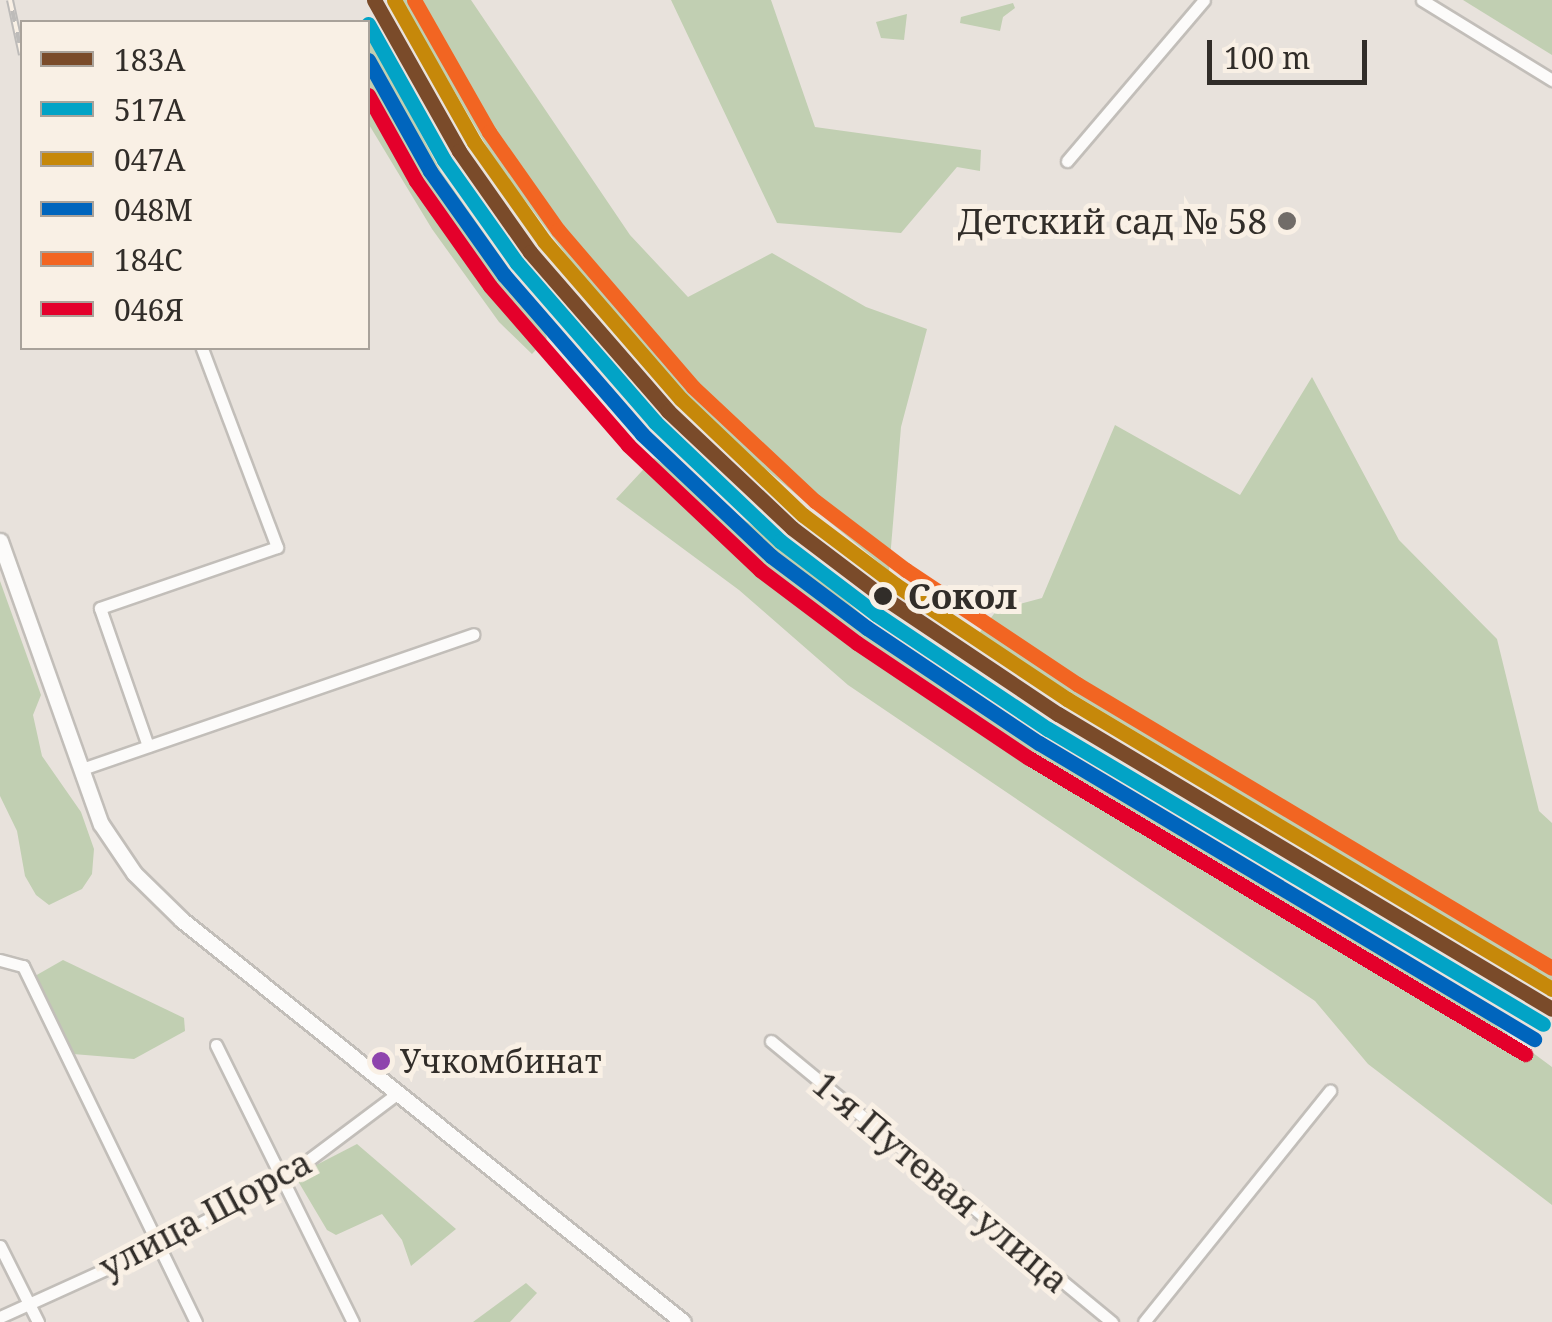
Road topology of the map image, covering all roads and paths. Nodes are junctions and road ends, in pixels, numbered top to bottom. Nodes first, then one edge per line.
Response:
1 (1204, 0) edge
2 (1422, 0) edge
3 (1552, 80) edge
4 (1068, 161) dead end
5 (203, 350) edge
6 (0, 541) edge
7 (473, 634) dead end
8 (148, 746) junction
9 (82, 769) junction
10 (0, 960) edge
11 (771, 1041) dead end
12 (216, 1046) dead end
13 (1330, 1090) dead end
14 (399, 1092) junction
15 (282, 1180) junction
16 (159, 1244) junction
17 (0, 1246) edge
18 (30, 1304) junction
19 (0, 1317) edge
20 (38, 1322) edge
21 (196, 1322) edge
22 (353, 1322) edge
23 (683, 1322) edge
24 (1112, 1322) edge
25 (1144, 1322) edge

1 - 4 street
2 - 3 street
5 - 8 street
6 - 9 street
7 - 8 street
8 - 9 street
9 - 14 street
10 - 16 street
11 - 24 street, 1-я Путевая улица
12 - 15 street
13 - 25 street
14 - 15 street, улица Щорса
14 - 23 street
15 - 16 street, улица Щорса
15 - 22 street
16 - 18 street, улица Щорса
16 - 21 street
17 - 18 street
18 - 19 street, улица Щорса
18 - 20 street

